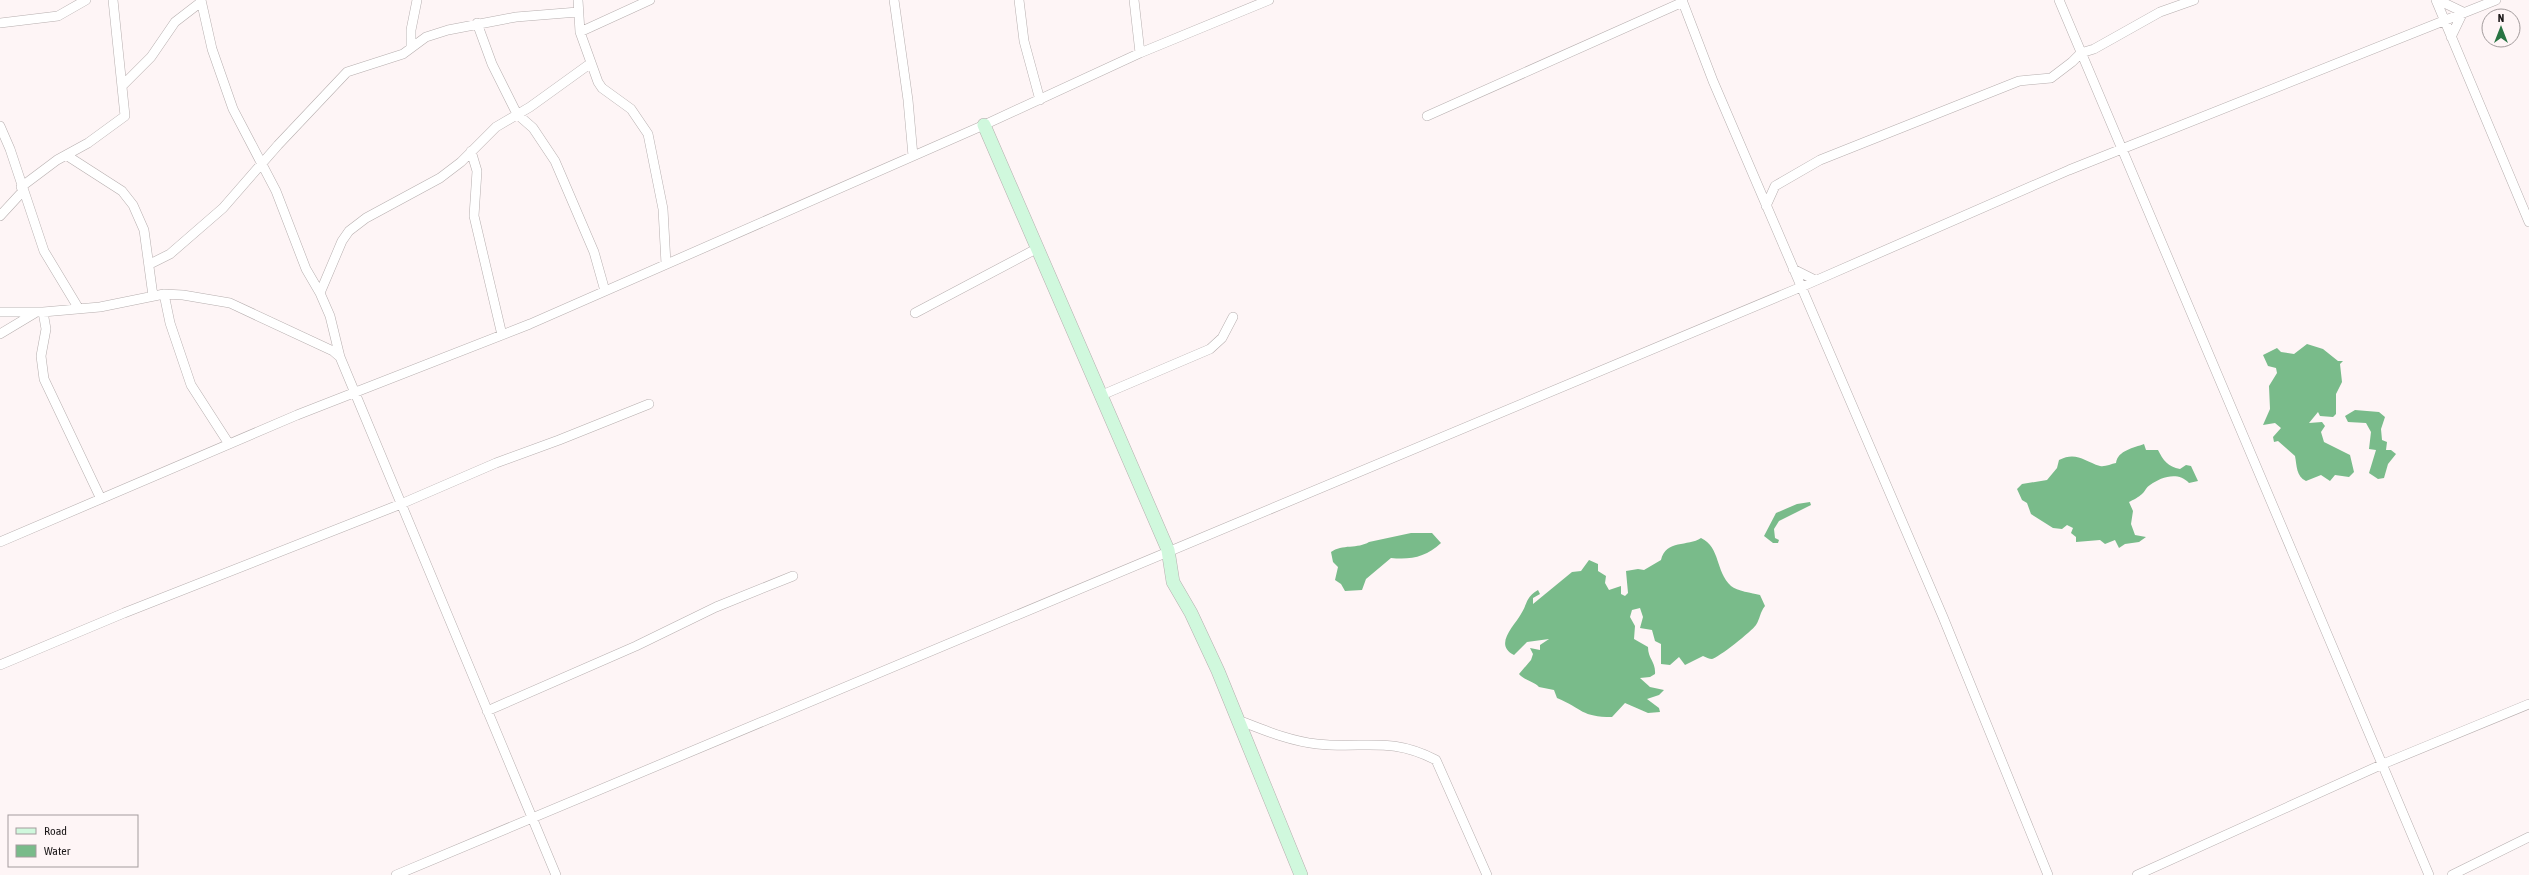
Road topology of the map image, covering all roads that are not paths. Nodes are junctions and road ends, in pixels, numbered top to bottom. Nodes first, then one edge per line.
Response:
1 (86, 0) edge
2 (113, 0) edge
3 (417, 0) edge
4 (578, 0) edge
5 (650, 0) edge
6 (894, 0) edge
7 (1019, 0) edge
8 (1134, 0) edge
9 (1268, 0) edge
10 (2059, 0) edge
11 (2194, 0) edge
12 (2437, 0) edge
13 (2496, 0) edge
14 (201, 1) edge
15 (1683, 1) edge
16 (578, 12) junction
17 (2463, 12) junction
18 (2444, 20) junction
19 (0, 23) edge
20 (477, 23) junction
21 (580, 32) junction
22 (2451, 37) junction
23 (411, 48) junction
24 (1140, 53) junction
25 (2081, 53) junction
26 (590, 63) junction
27 (122, 86) junction
28 (1040, 100) junction
29 (517, 114) junction
30 (1426, 116) dead end
31 (984, 125) junction
32 (0, 126) edge
33 (2122, 148) junction
34 (471, 152) junction
35 (66, 155) junction
36 (913, 156) junction
37 (262, 163) junction
38 (22, 189) junction
39 (1766, 206) junction
40 (0, 216) edge
41 (2529, 222) edge
42 (1038, 248) junction
43 (150, 264) junction
44 (666, 264) junction
45 (1793, 269) junction
46 (1815, 280) junction
47 (1801, 287) junction
48 (605, 291) junction
49 (320, 292) junction
50 (164, 294) junction
51 (153, 296) junction
52 (79, 309) junction
53 (0, 312) edge
54 (39, 313) junction
55 (915, 313) dead end
56 (1233, 317) dead end
57 (0, 334) edge
58 (502, 335) junction
59 (340, 357) junction
60 (353, 393) junction
61 (1102, 395) junction
62 (649, 404) dead end
63 (229, 444) junction
64 (101, 499) junction
65 (401, 504) junction
66 (0, 542) edge
67 (1168, 550) junction
68 (793, 576) dead end
69 (0, 665) edge
70 (2529, 704) edge
71 (487, 711) junction
72 (1238, 720) junction
73 (2383, 764) junction
74 (532, 818) junction
75 (2529, 837) edge
76 (396, 875) edge
77 (556, 875) edge
78 (1302, 875) edge
79 (1487, 875) edge
80 (2048, 875) edge
81 (2137, 875) edge
82 (2430, 875) edge
83 (2452, 875) edge

1 - 19 street
2 - 27 street
3 - 23 street
4 - 16 street
5 - 21 street
6 - 36 street
7 - 28 street
8 - 24 street
9 - 24 street
10 - 25 street
11 - 25 street
12 - 17 street
12 - 18 street
13 - 17 street
14 - 27 street
14 - 37 street
15 - 30 street
15 - 39 street
16 - 20 street
16 - 21 street
17 - 18 street
17 - 22 street
18 - 22 street
18 - 33 street
20 - 23 street
20 - 29 street
21 - 26 street
22 - 41 street
23 - 37 street
24 - 28 street
25 - 33 street
25 - 39 street
26 - 29 street
26 - 44 street
27 - 35 street
28 - 31 street
29 - 34 street
29 - 48 street
31 - 36 street
31 - 42 street
32 - 38 street
33 - 46 street
33 - 73 street
34 - 49 street
34 - 58 street
35 - 38 street
35 - 43 street
36 - 44 street
37 - 43 street
37 - 49 street
38 - 40 street
38 - 52 street
39 - 45 street
42 - 55 street
42 - 61 street
43 - 51 street
44 - 48 street
45 - 46 street
45 - 47 street
46 - 47 street
47 - 67 street
47 - 80 street
48 - 58 street
49 - 59 street
50 - 51 street
50 - 59 street
50 - 63 street
51 - 52 street
52 - 54 street
53 - 54 street
54 - 57 street
54 - 64 street
56 - 61 street
58 - 60 street
59 - 60 street
60 - 63 street
60 - 65 street
61 - 67 street
62 - 65 street
63 - 64 street
64 - 66 street
65 - 69 street
65 - 71 street
67 - 72 street
67 - 74 street
68 - 71 street
70 - 73 street
71 - 74 street
72 - 78 street
72 - 79 street
73 - 81 street
73 - 82 street
74 - 76 street
74 - 77 street
75 - 83 street

